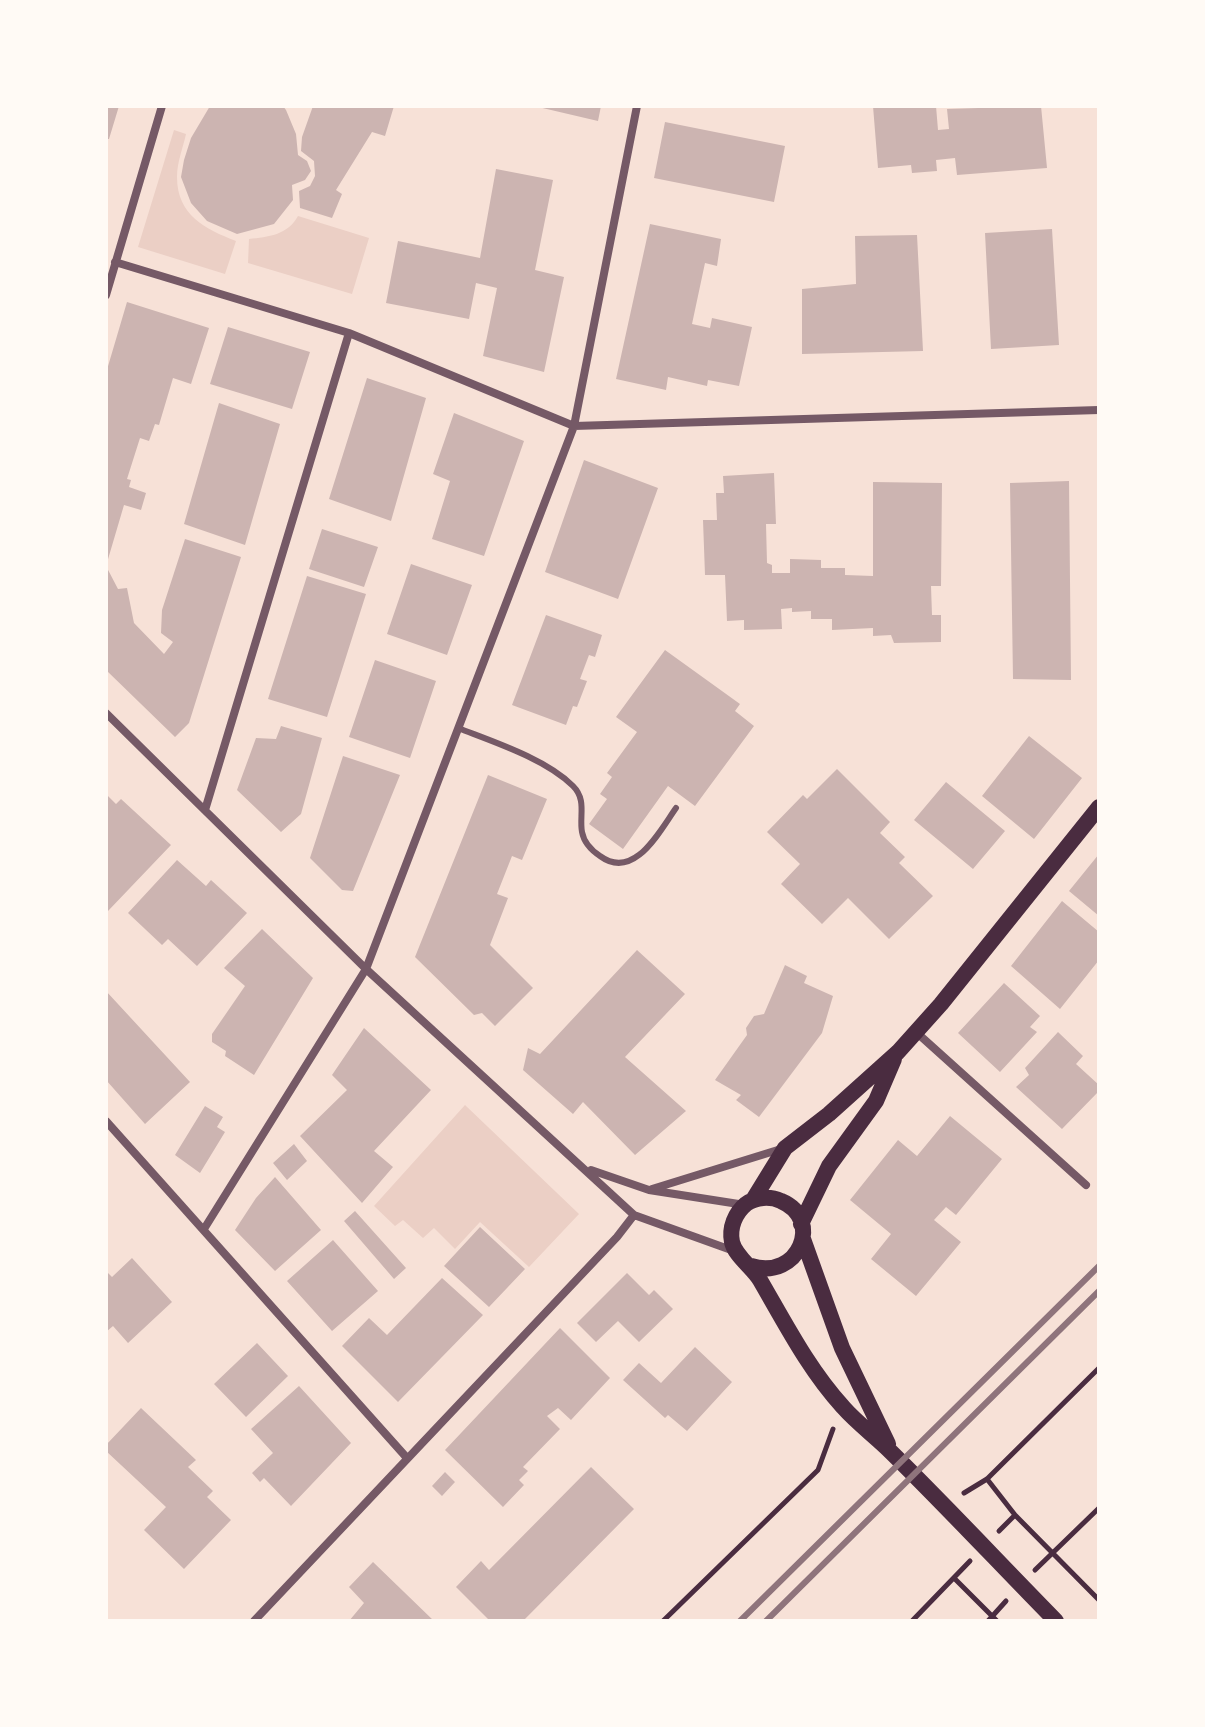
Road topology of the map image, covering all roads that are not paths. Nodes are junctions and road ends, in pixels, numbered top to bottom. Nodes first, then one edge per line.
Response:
1 (162, 106) edge
2 (637, 106) edge
3 (115, 262) junction
4 (106, 295) edge
5 (349, 333) junction
6 (1099, 410) edge
7 (574, 426) junction
8 (106, 713) edge
9 (458, 728) junction
10 (1099, 807) edge
11 (676, 808) dead end
12 (205, 810) junction
13 (366, 969) junction
14 (916, 1032) junction
15 (898, 1052) junction
16 (106, 1121) edge
17 (785, 1148) junction
18 (585, 1168) junction
19 (1086, 1185) dead end
20 (649, 1190) junction
21 (749, 1202) junction
22 (634, 1215) junction
23 (204, 1229) junction
24 (802, 1232) junction
25 (735, 1251) junction
26 (751, 1266) junction
27 (892, 1453) junction
28 (407, 1458) junction
29 (254, 1621) edge
30 (1056, 1621) edge

1 - 3 street
2 - 7 street
3 - 4 street
3 - 5 street
5 - 7 street
5 - 12 street
6 - 7 street
7 - 9 street
8 - 12 street
9 - 11 lane
9 - 13 street
10 - 14 main road
12 - 13 street
13 - 18 street
13 - 23 street
14 - 15 main road
14 - 19 street
15 - 17 main road
15 - 24 main road
16 - 23 street
17 - 20 street
17 - 21 main road
18 - 20 street
18 - 22 street
20 - 21 street
21 - 24 main road
21 - 25 main road
22 - 25 street
22 - 28 street
23 - 28 street
24 - 26 main road
24 - 27 main road
25 - 26 main road
26 - 27 main road
27 - 30 main road
28 - 29 street

